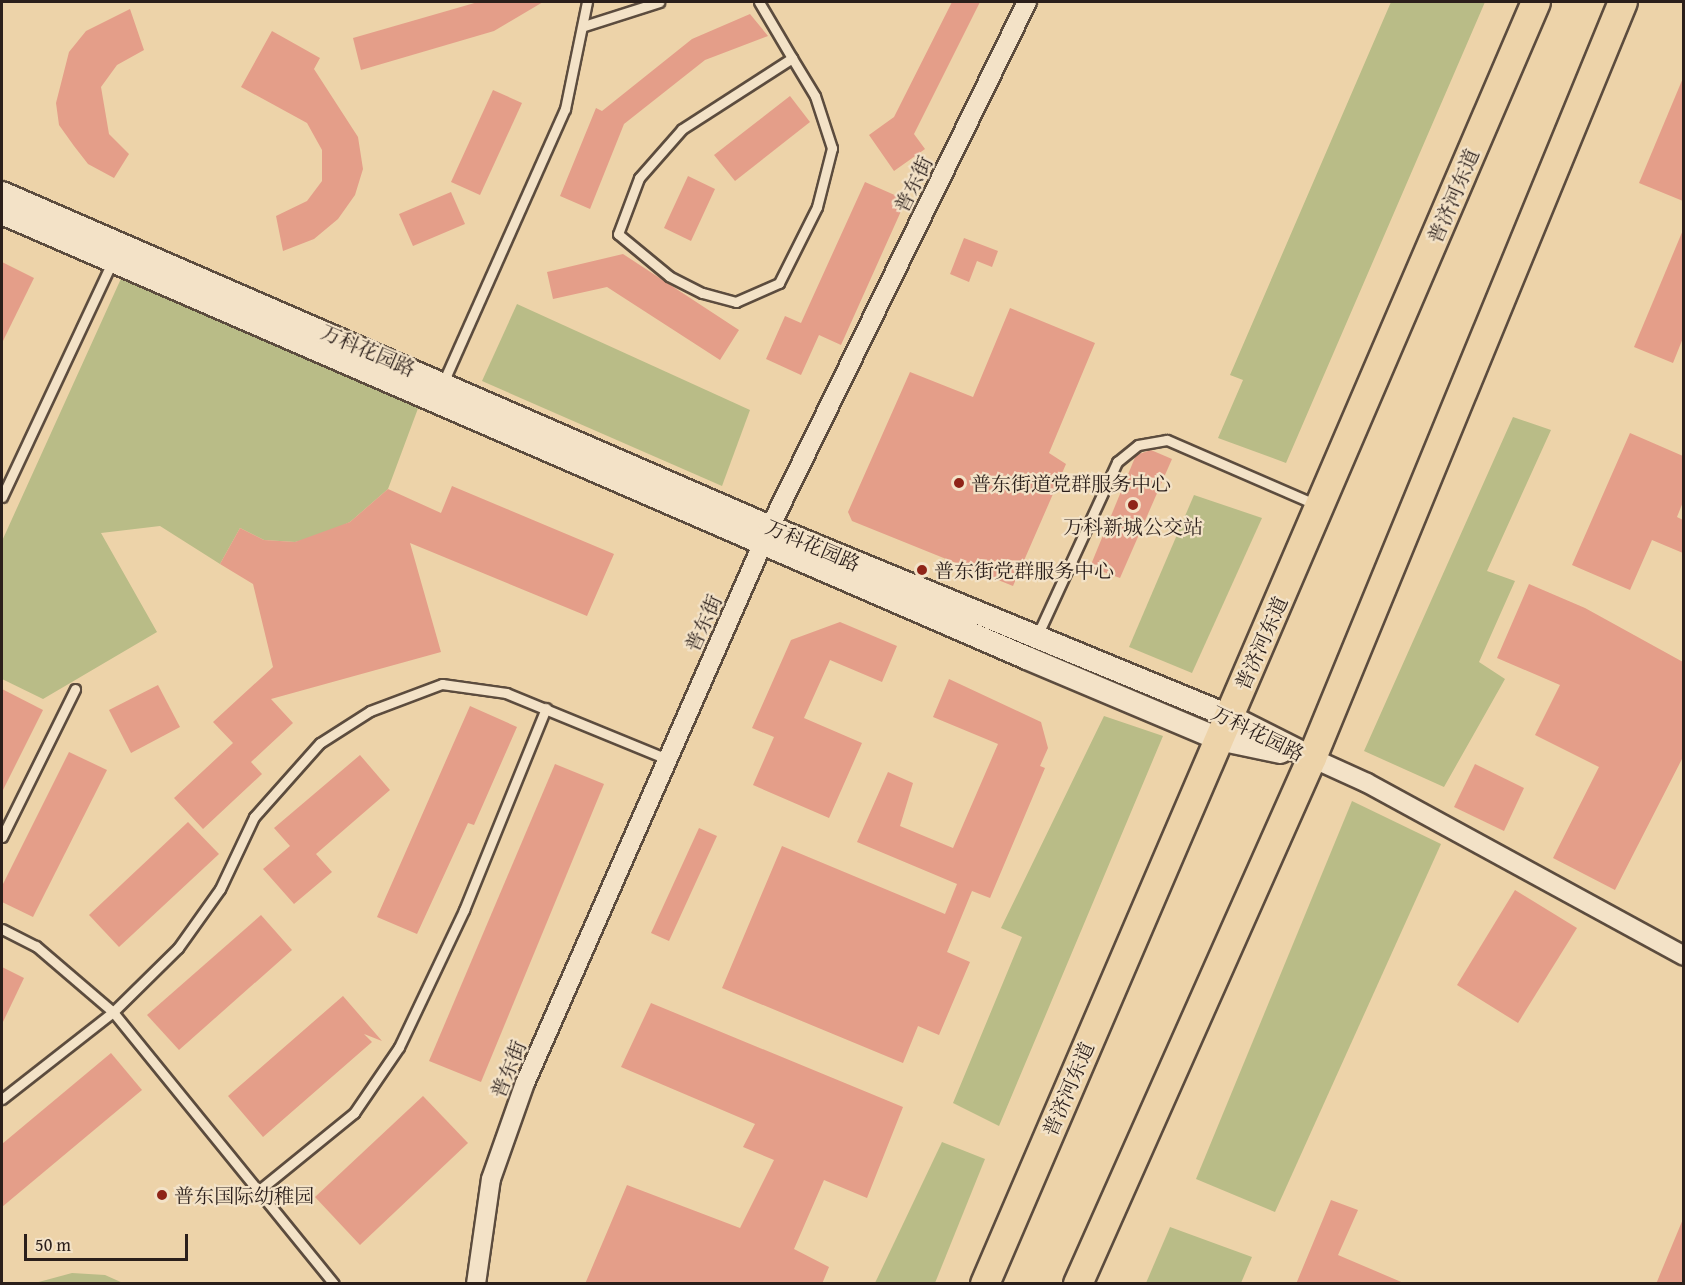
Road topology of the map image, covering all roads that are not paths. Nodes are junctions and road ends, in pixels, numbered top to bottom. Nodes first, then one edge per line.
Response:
1 (587, 2) edge
2 (659, 2) edge
3 (759, 2) edge
4 (1027, 2) edge
5 (1536, 2) edge
6 (1623, 2) edge
7 (584, 26) junction
8 (792, 58) junction
9 (2, 193) edge
10 (2, 213) edge
11 (117, 252) junction
12 (439, 390) junction
13 (2, 497) edge
14 (1321, 507) junction
15 (766, 536) junction
16 (1032, 648) junction
17 (75, 689) dead end
18 (546, 708) junction
19 (1224, 727) junction
20 (1312, 758) junction
21 (667, 759) junction
22 (2, 837) edge
23 (2, 929) edge
24 (1683, 956) edge
25 (113, 1012) junction
26 (2, 1099) edge
27 (258, 1191) junction
28 (334, 1284) edge
29 (476, 1284) edge
30 (985, 1284) edge
31 (1078, 1284) edge

1 - 7 lane
2 - 7 lane
3 - 8 lane
4 - 15 street, 普东街
5 - 14 main road, 普济河东道
6 - 20 main road
7 - 12 lane
8 - 8 lane
9 - 11 street, 万科花园路
10 - 11 street, 万科花园路
11 - 12 street, 万科花园路
11 - 13 lane
12 - 15 street, 万科花园路
14 - 16 lane
14 - 19 main road, 普济河东道
15 - 16 street, 万科花园路
15 - 21 street, 普东街
16 - 19 street, 万科花园路
17 - 22 lane
18 - 21 lane
18 - 25 lane
18 - 27 lane
19 - 20 street, 万科花园路
19 - 30 main road, 普济河东道
20 - 24 street
20 - 31 main road
21 - 29 street, 普东街
23 - 25 lane
25 - 26 lane
25 - 27 lane
27 - 28 lane

